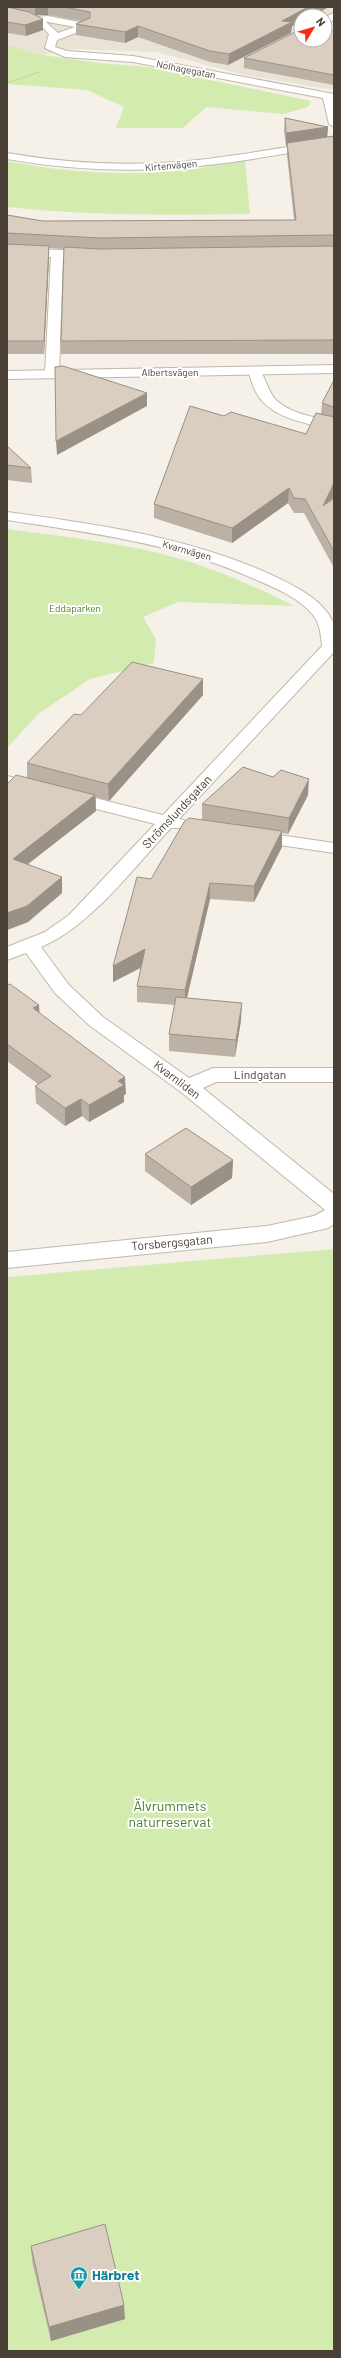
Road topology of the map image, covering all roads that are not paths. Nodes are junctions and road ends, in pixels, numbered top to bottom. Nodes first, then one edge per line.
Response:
1 (7, 12) edge
2 (35, 19) junction
3 (54, 38) junction
4 (233, 68) edge
5 (220, 76) junction
6 (331, 97) edge
7 (334, 124) edge
8 (334, 143) edge
9 (7, 156) edge
10 (7, 251) edge
11 (57, 255) junction
12 (108, 256) edge
13 (334, 369) edge
14 (255, 371) junction
15 (52, 373) junction
16 (7, 374) edge
17 (334, 426) edge
18 (7, 516) edge
19 (332, 647) edge
20 (7, 781) edge
21 (167, 823) junction
22 (197, 828) edge
23 (236, 834) edge
24 (334, 848) edge
25 (30, 946) junction
26 (7, 954) edge
27 (334, 1075) edge
28 (188, 1087) junction
29 (334, 1206) edge
30 (334, 1215) edge
31 (7, 1260) edge

1 - 2 street, Nolhagegatan
2 - 3 street, Nolhagegatan
2 - 3 street, Nolhagegatan
3 - 5 street, Nolhagegatan
4 - 5 street
5 - 6 street, Nolhagegatan
6 - 7 street
8 - 9 street, Kirtenvägen
10 - 11 street
11 - 12 street
11 - 15 street
13 - 14 street, Albertsvägen
14 - 15 street, Albertsvägen
14 - 17 street
15 - 16 street, Albertsvägen
18 - 19 street, Kvarnvägen
19 - 21 street, Strömslundsgatan
20 - 21 street
21 - 22 street
21 - 25 street, Strömslundsgatan
23 - 24 street
25 - 26 street, Strömslundsgatan
25 - 28 street, Kvarnliden
27 - 28 street, Lindgatan
28 - 29 street, Kvarnliden
30 - 31 street, Torsbergsgatan

